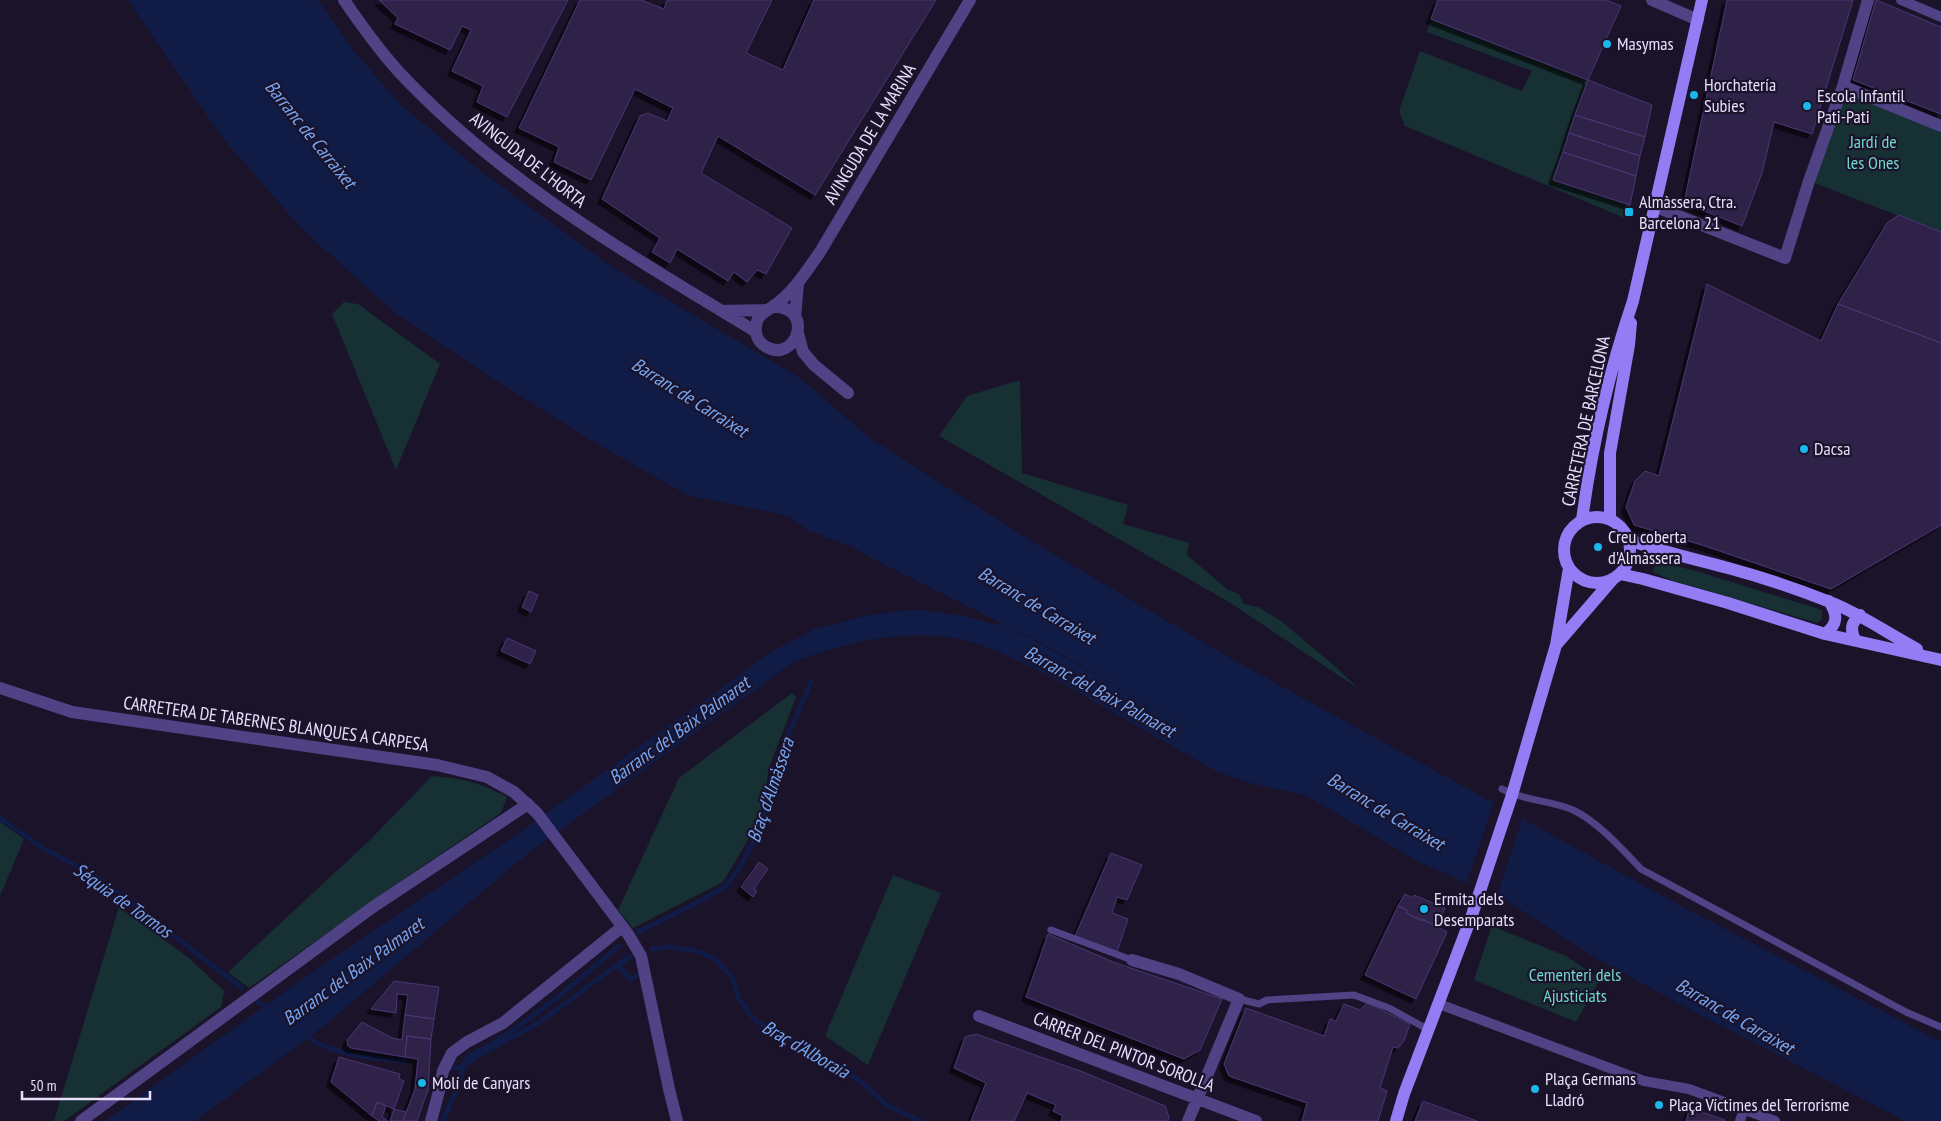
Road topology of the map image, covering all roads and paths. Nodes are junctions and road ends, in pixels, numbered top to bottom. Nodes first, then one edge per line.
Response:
1 (344, 0) edge
2 (970, 0) edge
3 (1652, 0) edge
4 (1702, 0) edge
5 (1868, 0) edge
6 (1901, 0) edge
7 (1941, 16) edge
8 (1698, 20) junction
9 (1843, 86) junction
10 (1941, 126) edge
11 (1656, 207) junction
12 (798, 284) junction
13 (1633, 301) junction
14 (768, 309) junction
15 (722, 311) junction
16 (795, 317) junction
17 (756, 331) junction
18 (798, 333) junction
19 (780, 349) junction
20 (814, 365) junction
21 (848, 393) dead end
22 (1610, 519) junction
23 (1582, 520) junction
24 (1629, 540) junction
25 (1569, 568) junction
26 (1617, 576) junction
27 (1829, 602) junction
28 (1860, 615) junction
29 (1825, 634) junction
30 (1855, 640) junction
31 (1556, 645) junction
32 (1935, 658) edge
33 (0, 688) edge
34 (1508, 795) junction
35 (532, 808) junction
36 (1051, 930) dead end
37 (625, 931) junction
38 (1132, 960) joint
39 (1239, 999) junction
40 (1439, 1004) junction
41 (979, 1016) dead end
42 (1941, 1027) edge
43 (1429, 1030) junction
44 (1198, 1098) junction
45 (1744, 1110) junction
46 (81, 1121) edge
47 (431, 1121) edge
48 (678, 1121) edge
49 (1188, 1121) edge
50 (1256, 1121) edge
51 (1396, 1121) edge
52 (1740, 1121) edge
53 (1775, 1121) edge

1 - 15 street, AVINGUDA DE L'HORTA
2 - 12 street, AVINGUDA DE LA MARINA
3 - 8 street
4 - 8 main road, CARRETERA DE BARCELONA
5 - 9 street
6 - 7 street
8 - 11 main road, CARRETERA DE BARCELONA
9 - 10 street
9 - 11 street
11 - 13 main road, CARRETERA DE BARCELONA
12 - 14 street, AVINGUDA DE LA MARINA
12 - 16 street, AVINGUDA DE LA MARINA
13 - 22 main road, CARRETERA DE BARCELONA
13 - 23 main road, CARRETERA DE BARCELONA
14 - 15 street
14 - 16 street
14 - 17 street
15 - 17 street, AVINGUDA DE L'HORTA
16 - 18 street
17 - 19 street
18 - 19 street
18 - 20 street
19 - 20 street
20 - 21 street
22 - 23 main road
22 - 24 main road
23 - 25 main road
24 - 26 main road
24 - 27 main road
25 - 26 main road
25 - 31 main road
26 - 29 main road
26 - 31 main road
27 - 28 main road
27 - 29 main road
28 - 30 main road
28 - 32 main road
29 - 30 main road
30 - 32 main road
31 - 34 main road
33 - 35 street, CARRETERA DE TABERNES BLANQUES A CARPESA
34 - 40 main road
34 - 42 lane
35 - 37 street, CARRETERA DE TABERNES BLANQUES A CARPESA
35 - 46 street
36 - 38 lane
37 - 47 street
37 - 48 street, CARRETERA DE TABERNES BLANQUES A CARPESA
38 - 39 street
39 - 43 lane
39 - 44 street
40 - 43 main road
40 - 45 street
41 - 44 street, CARRER DEL PINTOR SOROLLA
43 - 51 main road
44 - 49 street
44 - 50 street, CARRER DEL PINTOR SOROLLA
45 - 52 street
45 - 53 street

